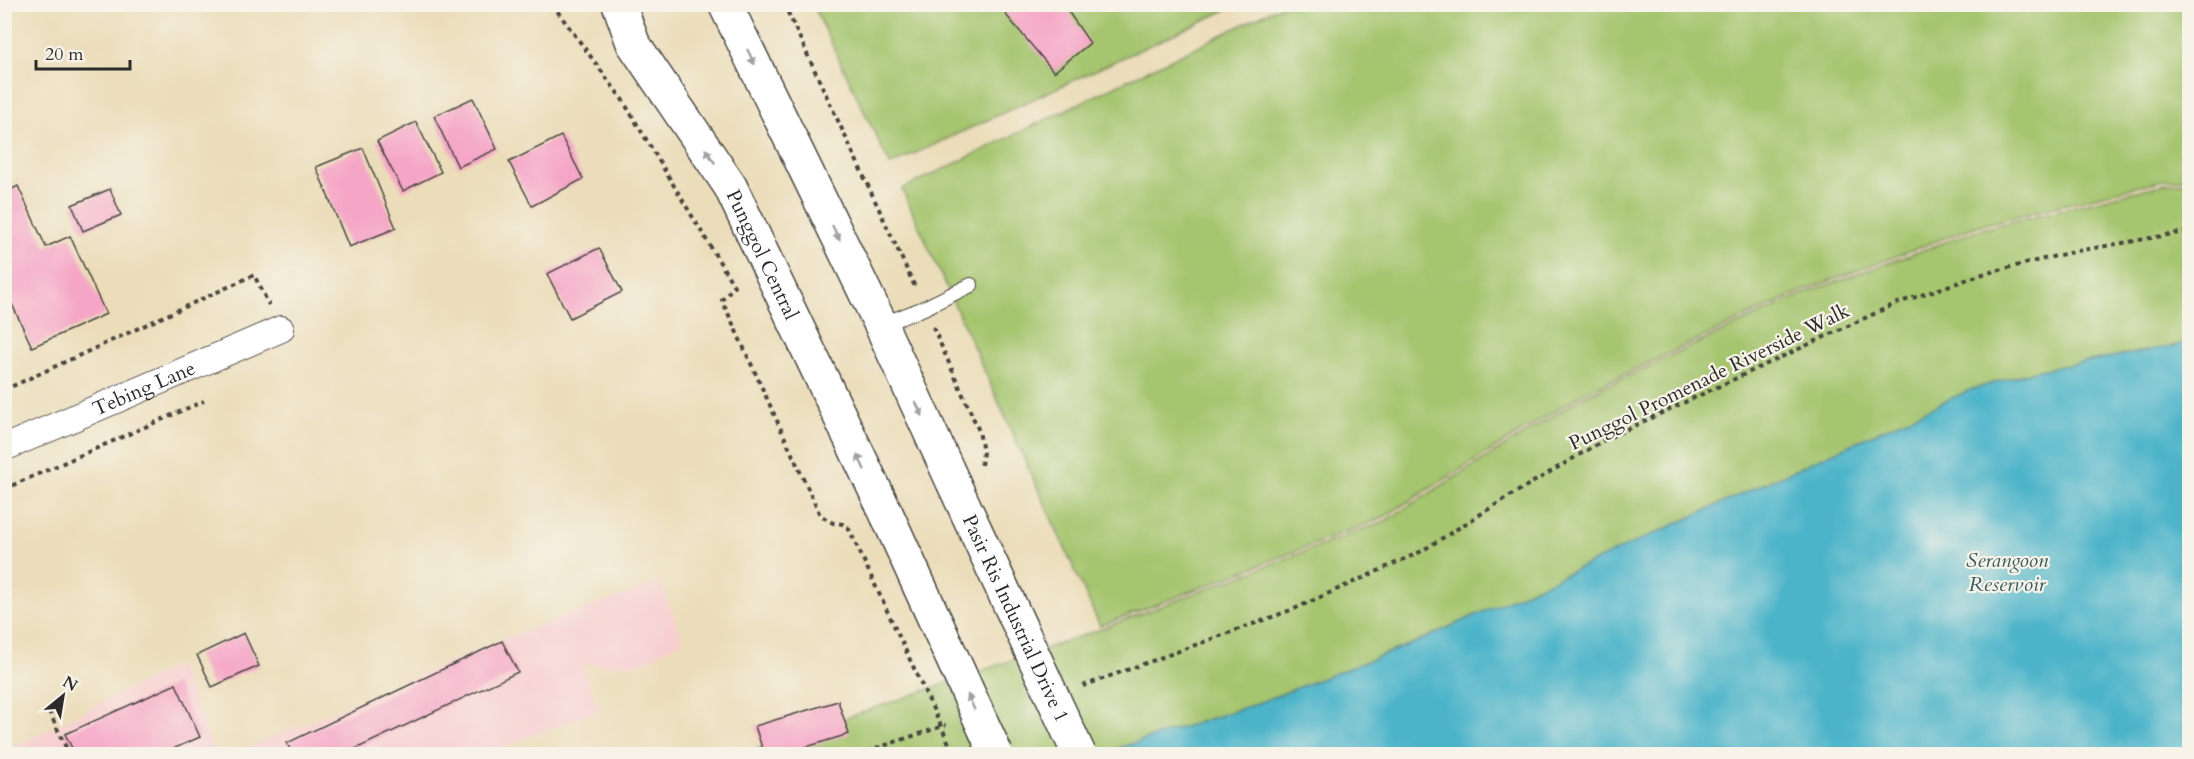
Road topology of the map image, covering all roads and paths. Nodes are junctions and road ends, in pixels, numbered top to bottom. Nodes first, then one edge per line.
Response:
1 (552, 4) edge
2 (619, 4) edge
3 (725, 4) edge
4 (784, 4) edge
5 (2190, 231) edge
6 (971, 285) dead end
7 (924, 308) junction
8 (880, 325) junction
9 (281, 329) joint
10 (4, 390) edge
11 (204, 401) dead end
12 (4, 448) edge
13 (967, 479) junction
14 (4, 489) edge
15 (1081, 687) dead end
16 (49, 711) dead end
17 (956, 721) dead end
18 (69, 754) edge
19 (859, 754) edge
20 (954, 754) edge
21 (996, 754) edge
22 (1079, 754) edge

1 - 20 path, bridge
21 -> 2 main road, Punggol Central, bridge
3 -> 8 main road
4 - 7 path
5 - 15 path, Punggol Promenade Riverside Walk
6 - 7 lane
7 - 8 lane
7 - 13 path
8 -> 13 main road
9 - 10 path
9 - 12 street, Tebing Lane
11 - 14 path
13 - 22 main road, Pasir Ris Industrial Drive 1, bridge
16 - 18 path
17 - 19 path

